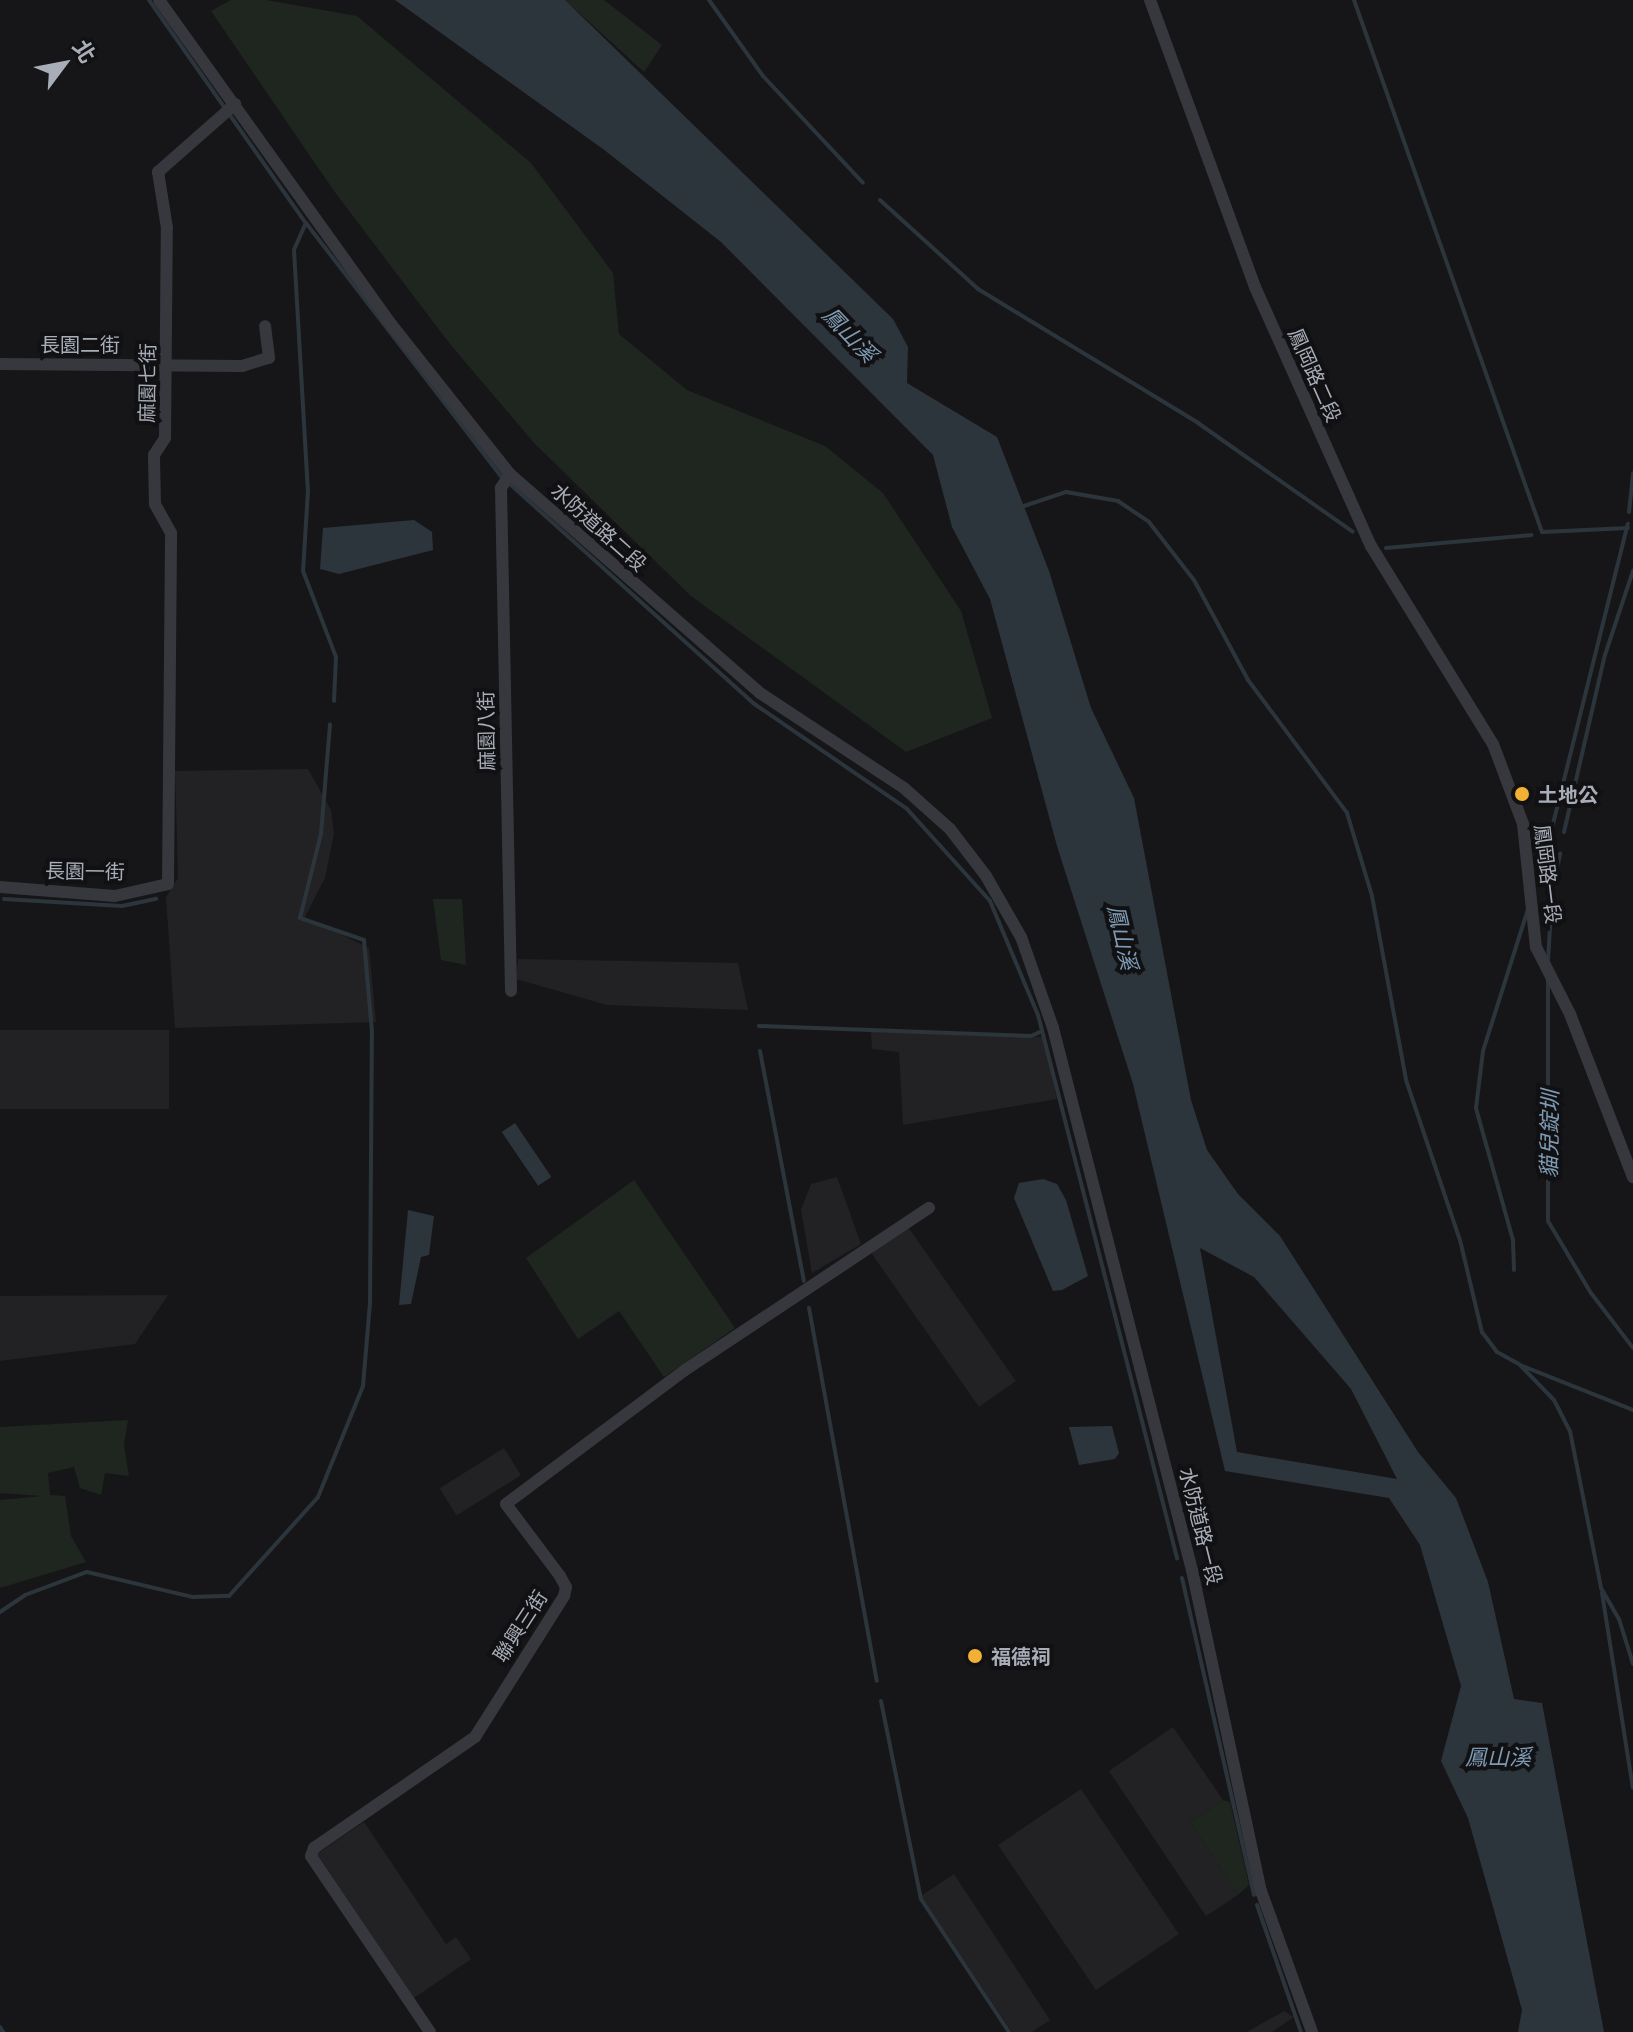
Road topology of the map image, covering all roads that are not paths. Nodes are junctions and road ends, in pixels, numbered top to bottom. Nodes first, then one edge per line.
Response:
1 (159, 0) edge
2 (1150, 0) edge
3 (235, 104) junction
4 (265, 326) dead end
5 (0, 364) edge
6 (168, 364) junction
7 (510, 474) junction
8 (1493, 744) joint
9 (168, 884) joint
10 (0, 887) edge
11 (511, 991) dead end
12 (1053, 1028) joint
13 (1633, 1177) edge
14 (929, 1208) dead end
15 (430, 2032) edge
16 (1312, 2032) edge

1 - 3 street, 水防道路二段
2 - 8 street, 鳳岡路二段
3 - 6 street, 麻園七街
3 - 7 street, 水防道路二段
4 - 6 street, 長園二街
5 - 6 street, 長園二街
6 - 9 street, 麻園七街
7 - 11 street, 麻園八街
7 - 12 street, 水防道路二段
8 - 13 street, 鳳岡路一段
9 - 10 street, 長園一街
12 - 16 street, 水防道路一段
14 - 15 street, 聯興三街

